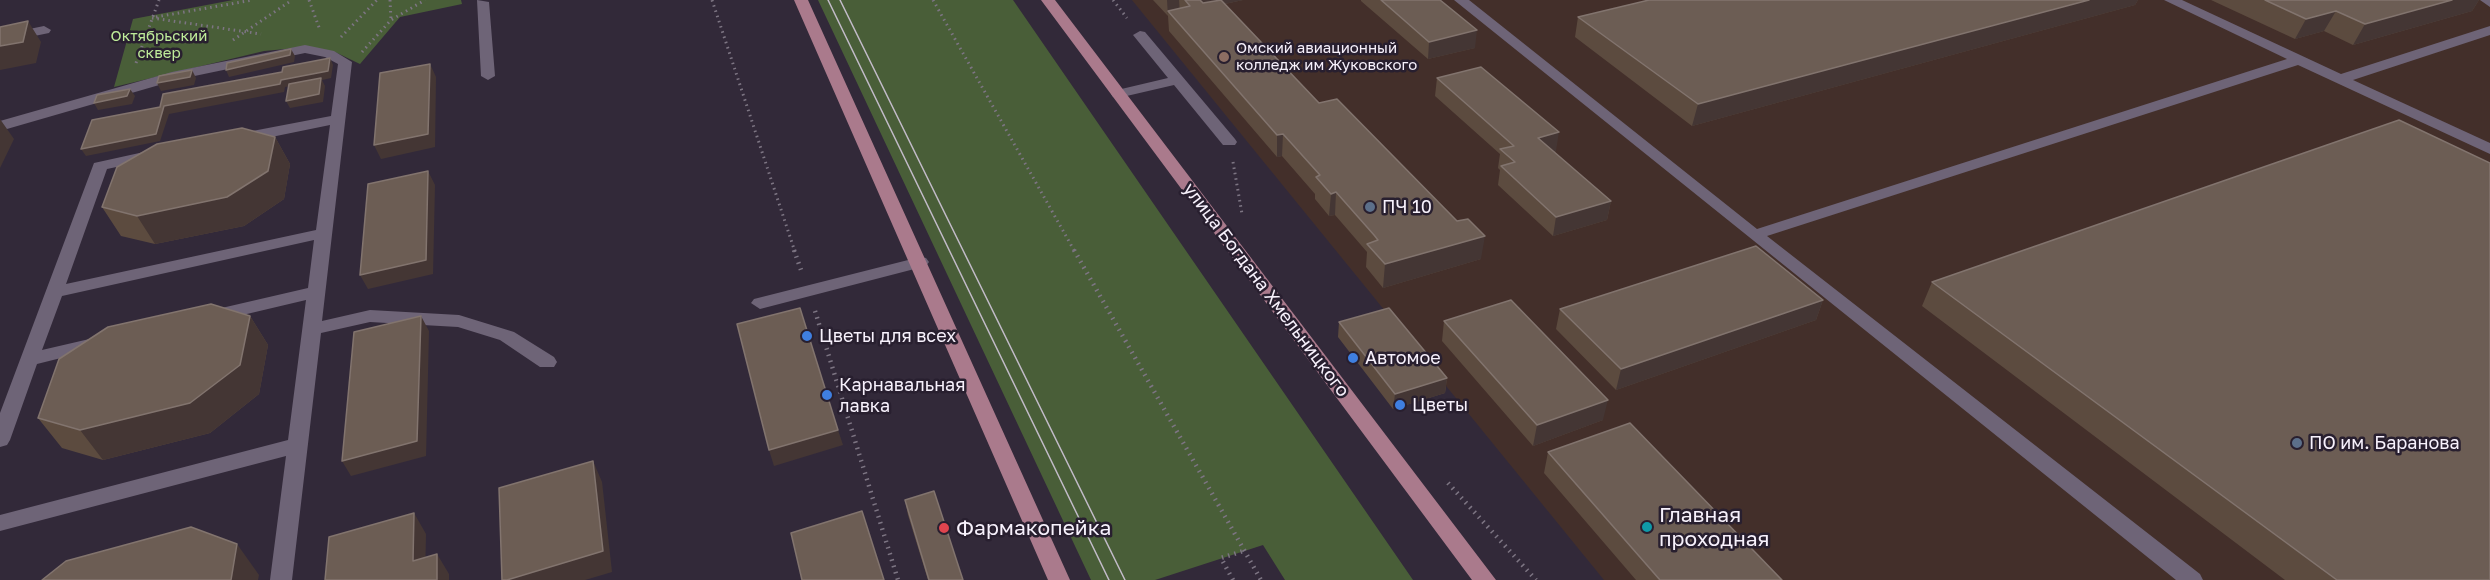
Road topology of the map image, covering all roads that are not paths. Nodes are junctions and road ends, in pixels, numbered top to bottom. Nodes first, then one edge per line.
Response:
1 (801, 0) edge
2 (1048, 0) edge
3 (1461, 0) edge
4 (2171, 0) edge
5 (2487, 0) edge
6 (482, 2) dead end
7 (2490, 3) edge
8 (44, 30) dead end
9 (2490, 30) edge
10 (1140, 34) dead end
11 (0, 39) edge
12 (2299, 60) junction
13 (488, 76) dead end
14 (2340, 79) junction
15 (1178, 80) junction
16 (1118, 94) junction
17 (338, 119) junction
18 (0, 126) edge
19 (225, 141) edge
20 (1229, 142) dead end
21 (2490, 149) edge
22 (168, 153) edge
23 (324, 233) junction
24 (1754, 236) junction
25 (920, 262) junction
26 (54, 292) junction
27 (317, 292) junction
28 (760, 303) dead end
29 (191, 321) edge
30 (312, 329) junction
31 (122, 337) edge
32 (30, 359) junction
33 (547, 362) dead end
34 (0, 440) edge
35 (298, 445) junction
36 (0, 523) edge
37 (281, 580) edge
38 (1059, 580) edge
39 (1485, 580) edge
40 (2192, 580) edge

1 - 25 main road
2 - 16 main road, улица Богдана Хмельницкого
3 - 24 lane
4 - 12 lane
5 - 7 lane
6 - 13 lane
8 - 11 lane
9 - 14 lane
10 - 15 lane
12 - 14 lane
12 - 24 lane
14 - 21 lane
15 - 16 lane
15 - 20 lane
16 - 39 main road, улица Богдана Хмельницкого
17 - 18 lane
17 - 19 lane
17 - 23 lane
22 - 26 lane
23 - 26 lane
23 - 27 lane
24 - 40 lane
25 - 28 lane
25 - 38 main road
26 - 32 lane
27 - 29 lane
27 - 30 lane
30 - 33 lane
30 - 35 lane
31 - 32 lane
32 - 34 lane
35 - 36 lane
35 - 37 lane

